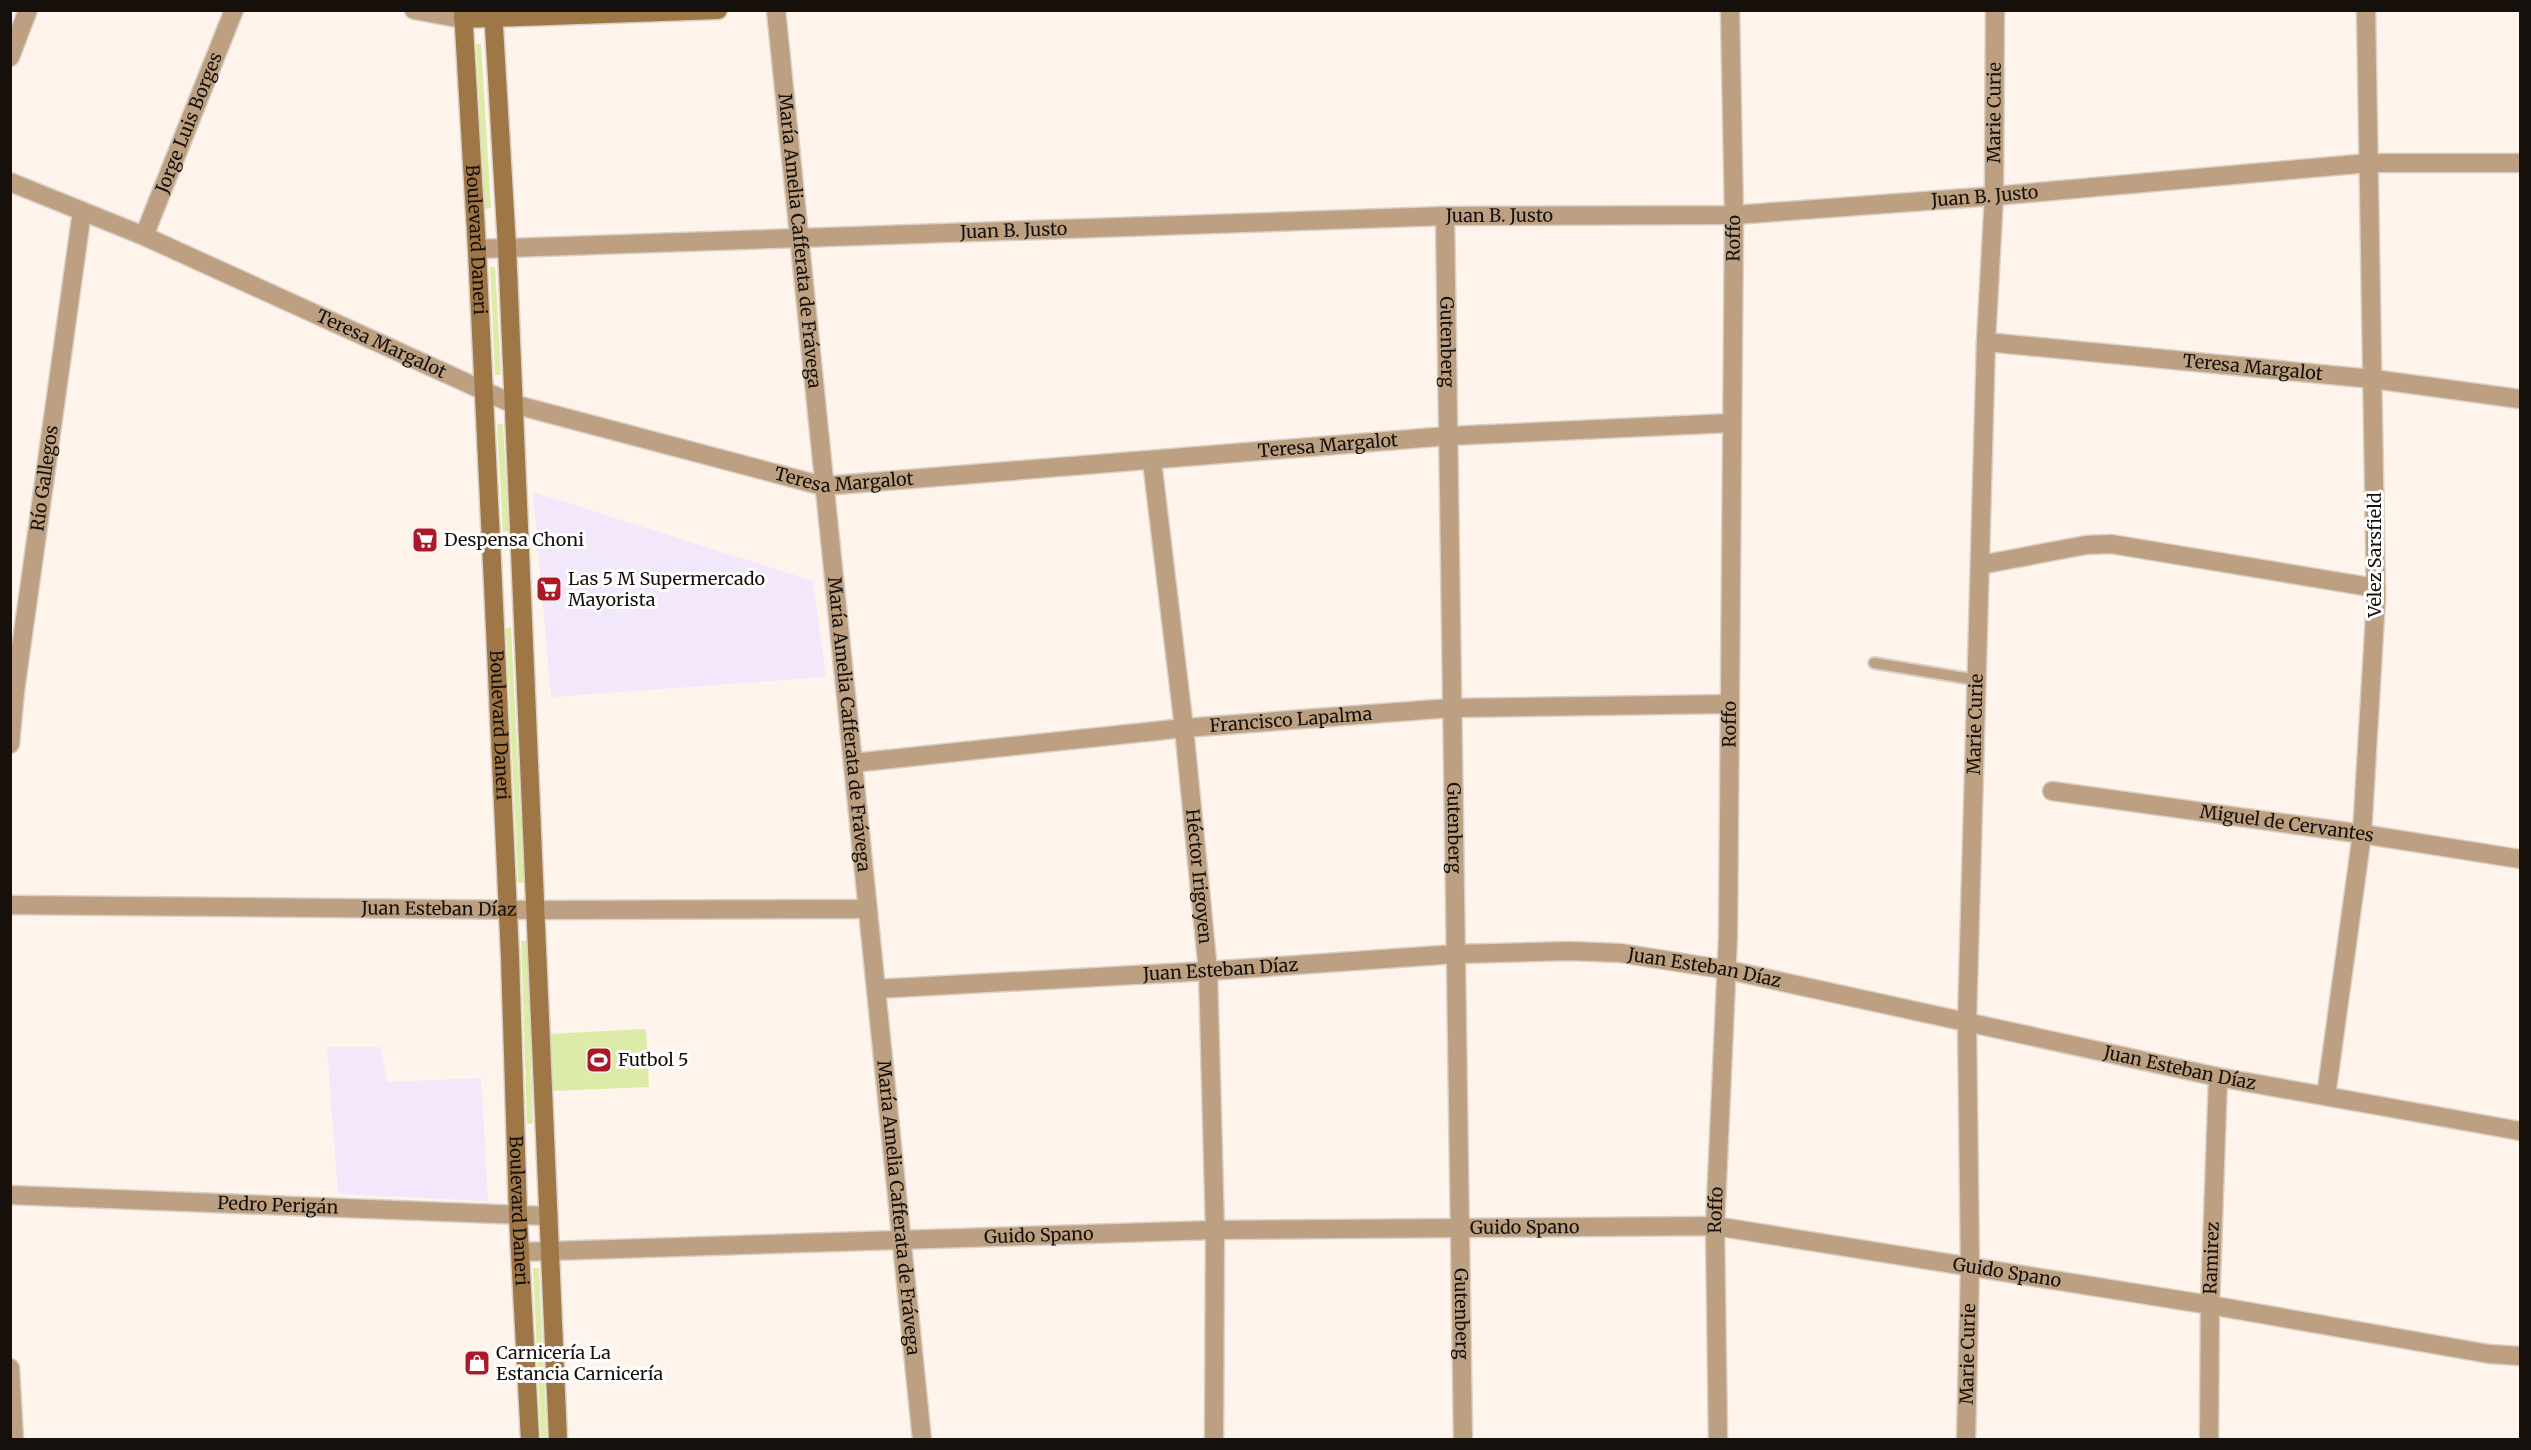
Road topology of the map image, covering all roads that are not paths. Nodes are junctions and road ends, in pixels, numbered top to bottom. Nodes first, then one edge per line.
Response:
1 (28, 10) edge
2 (234, 10) edge
3 (414, 10) edge
4 (718, 10) edge
5 (776, 10) edge
6 (1730, 10) edge
7 (1995, 10) edge
8 (2366, 10) edge
9 (651, 12) edge
10 (493, 14) edge
11 (463, 15) edge
12 (10, 57) edge
13 (2369, 163) junction
14 (2520, 163) edge
15 (10, 182) edge
16 (1994, 196) junction
17 (82, 211) junction
18 (1734, 215) junction
19 (1445, 216) junction
20 (144, 236) junction
21 (799, 236) junction
22 (507, 248) junction
23 (477, 249) junction
24 (1986, 342) junction
25 (2373, 379) junction
26 (484, 389) junction
27 (2520, 399) edge
28 (513, 404) junction
29 (1731, 423) junction
30 (1448, 436) junction
31 (1152, 461) junction
32 (823, 486) junction
33 (1980, 565) junction
34 (493, 584) junction
35 (521, 584) junction
36 (2376, 588) junction
37 (1874, 663) dead end
38 (1977, 680) junction
39 (13, 691) edge
40 (1729, 704) junction
41 (1451, 708) junction
42 (1184, 728) junction
43 (10, 744) edge
44 (853, 763) junction
45 (2052, 791) dead end
46 (2362, 834) junction
47 (2520, 859) edge
48 (10, 905) edge
49 (868, 909) junction
50 (508, 910) junction
51 (537, 910) junction
52 (1456, 954) junction
53 (1728, 970) junction
54 (1208, 972) junction
55 (876, 989) junction
56 (1967, 1021) junction
57 (2218, 1077) junction
58 (2326, 1096) junction
59 (2520, 1131) edge
60 (515, 1137) junction
61 (544, 1137) junction
62 (10, 1195) edge
63 (518, 1215) junction
64 (547, 1216) junction
65 (1715, 1226) junction
66 (1460, 1228) junction
67 (1215, 1230) junction
68 (902, 1241) junction
69 (520, 1252) junction
70 (548, 1252) junction
71 (1970, 1267) junction
72 (2210, 1305) junction
73 (2520, 1356) edge
74 (10, 1368) edge
75 (14, 1440) edge
76 (530, 1440) edge
77 (558, 1440) edge
78 (922, 1440) edge
79 (1214, 1440) edge
80 (1463, 1440) edge
81 (1718, 1440) edge
82 (1966, 1440) edge
83 (2209, 1440) edge

1 - 12 street
2 - 20 street, Jorge Luis Borges
3 - 11 street
4 - 9 main road
5 - 21 street, María Amelia Cafferata de Frávega
6 - 18 street, Roffo
7 - 16 street, Marie Curie
8 - 13 street, Velez Sarsfield
9 - 10 main road
10 - 11 main road
10 - 22 main road, Boulevard Daneri
11 - 23 main road, Boulevard Daneri
13 - 14 street, Juan B. Justo
13 - 16 street, Juan B. Justo
13 - 25 street, Velez Sarsfield
15 - 17 street, Teresa Margalot
16 - 18 street, Juan B. Justo
16 - 24 street, Marie Curie
17 - 20 street, Teresa Margalot
17 - 39 street, Río Gallegos
18 - 19 street, Juan B. Justo
18 - 29 street, Roffo
19 - 21 street, Juan B. Justo
19 - 30 street, Gutenberg
20 - 26 street, Teresa Margalot
21 - 22 street, Juan B. Justo
21 - 32 street, María Amelia Cafferata de Frávega
22 - 23 street, Juan B. Justo
22 - 28 main road, Boulevard Daneri
23 - 26 main road, Boulevard Daneri
24 - 25 street, Teresa Margalot
24 - 33 street, Marie Curie
25 - 27 street, Teresa Margalot
25 - 36 street, Velez Sarsfield
26 - 28 street, Teresa Margalot
26 - 34 main road, Boulevard Daneri
28 - 32 street, Teresa Margalot
28 - 35 main road, Boulevard Daneri
29 - 30 street, Teresa Margalot
29 - 40 street, Roffo
30 - 31 street, Teresa Margalot
30 - 41 street, Gutenberg
31 - 32 street, Teresa Margalot
31 - 42 street, Héctor Irigoyen
32 - 44 street, María Amelia Cafferata de Frávega
33 - 36 street
33 - 38 street, Marie Curie
34 - 35 main road
34 - 50 main road, Boulevard Daneri
35 - 51 main road, Boulevard Daneri
36 - 46 street, Velez Sarsfield
37 - 38 lane
38 - 56 street, Marie Curie
39 - 43 street, Río Gallegos
40 - 41 street, Francisco Lapalma
40 - 53 street, Roffo
41 - 42 street, Francisco Lapalma
41 - 52 street, Gutenberg
42 - 44 street, Francisco Lapalma
42 - 54 street, Héctor Irigoyen
44 - 49 street, María Amelia Cafferata de Frávega
45 - 46 street, Miguel de Cervantes
46 - 47 street, Miguel de Cervantes
46 - 58 street, Velez Sarsfield
48 - 50 street, Juan Esteban Díaz
49 - 51 street, Juan Esteban Díaz
49 - 55 street, María Amelia Cafferata de Frávega
50 - 51 street, Juan Esteban Díaz
50 - 60 main road, Boulevard Daneri
51 - 61 main road, Boulevard Daneri
52 - 53 street, Juan Esteban Díaz
52 - 54 street, Juan Esteban Díaz
52 - 66 street, Gutenberg
53 - 56 street, Juan Esteban Díaz
53 - 65 street, Roffo
54 - 55 street, Juan Esteban Díaz
54 - 67 street, Héctor Irigoyen
55 - 68 street, María Amelia Cafferata de Frávega
56 - 57 street, Juan Esteban Díaz
56 - 71 street, Marie Curie
57 - 58 street, Juan Esteban Díaz
57 - 72 street, Ramirez
58 - 59 street, Juan Esteban Díaz
60 - 61 main road
60 - 63 main road, Boulevard Daneri
61 - 64 main road, Boulevard Daneri
62 - 63 street, Pedro Perigán
63 - 64 street, Pedro Perigán
63 - 69 main road, Boulevard Daneri
64 - 70 main road, Boulevard Daneri
65 - 66 street, Guido Spano
65 - 71 street, Guido Spano
65 - 81 street, Roffo
66 - 67 street, Guido Spano
66 - 80 street, Gutenberg
67 - 68 street, Guido Spano
67 - 79 street, Héctor Irigoyen
68 - 70 street, Guido Spano
68 - 78 street, María Amelia Cafferata de Frávega
69 - 70 street, Guido Spano
69 - 76 main road, Boulevard Daneri
70 - 77 main road, Boulevard Daneri
71 - 72 street, Guido Spano
71 - 82 street, Marie Curie
72 - 73 street, Guido Spano
72 - 83 street, Ramirez
74 - 75 street

